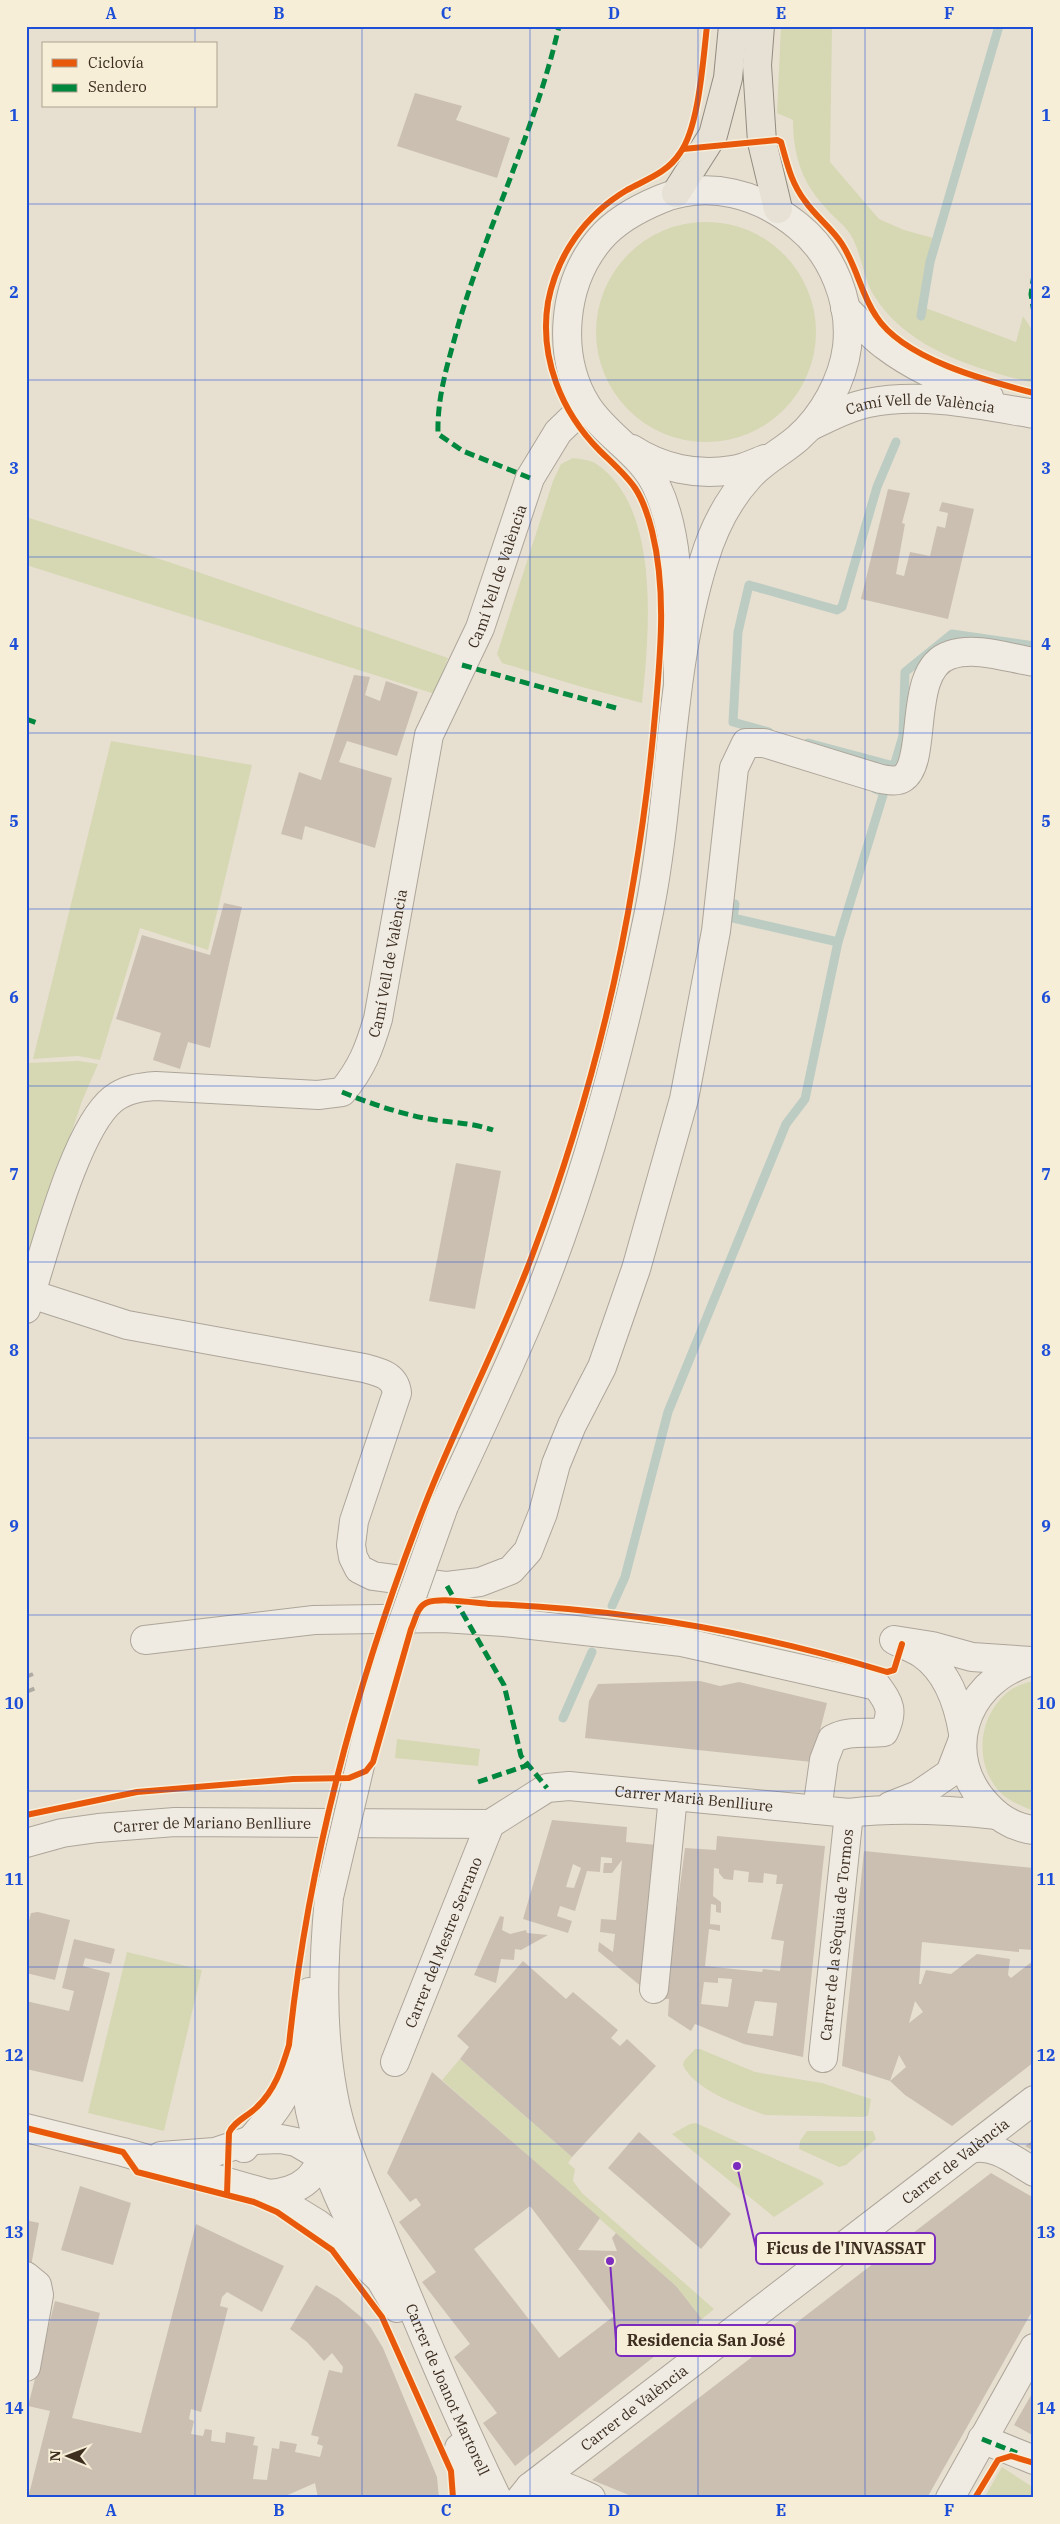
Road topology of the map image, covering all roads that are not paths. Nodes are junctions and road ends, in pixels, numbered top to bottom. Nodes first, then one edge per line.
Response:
1 (733, 26) edge
2 (760, 26) edge
3 (676, 193) junction
4 (778, 210) junction
5 (846, 308) junction
6 (586, 405) junction
7 (1034, 413) edge
8 (811, 426) junction
9 (614, 438) junction
10 (772, 456) junction
11 (1034, 662) edge
12 (678, 682) junction
13 (29, 1302) edge
14 (145, 1640) dead end
15 (1033, 1661) edge
16 (963, 1737) junction
17 (673, 1796) junction
18 (880, 1809) junction
19 (818, 1810) junction
20 (849, 1813) junction
21 (997, 1815) junction
22 (490, 1824) junction
23 (1034, 1830) edge
24 (26, 1843) edge
25 (329, 1897) junction
26 (654, 1989) dead end
27 (306, 2006) junction
28 (823, 2058) dead end
29 (395, 2062) dead end
30 (333, 2094) junction
31 (1034, 2100) edge
32 (26, 2128) edge
33 (251, 2140) junction
34 (971, 2149) junction
35 (123, 2152) junction
36 (323, 2157) junction
37 (1034, 2172) edge
38 (259, 2191) junction
39 (391, 2273) junction
40 (26, 2276) edge
41 (1034, 2348) edge
42 (26, 2367) edge
43 (982, 2439) junction
44 (1034, 2460) edge
45 (526, 2493) edge
46 (470, 2498) edge
47 (497, 2498) edge
48 (591, 2498) edge
49 (950, 2498) edge

1 - 3 main road
2 - 4 main road
3 - 4 street
3 - 6 street
4 - 5 street
5 - 7 street, Camí Vell de València
5 - 8 street
6 - 9 street
6 - 13 street, Camí Vell de València
7 - 8 street, Camí Vell de València
8 - 10 street
9 - 10 street
9 - 12 street
10 - 12 street
11 - 13 street
12 - 25 street, bridge
14 - 19 street
15 - 16 street, Carrer Marià Benlliure
15 - 16 street
16 - 18 street, Carrer Marià Benlliure
16 - 21 street
17 - 19 street, Carrer Marià Benlliure
17 - 22 street, Carrer Marià Benlliure
17 - 26 street
18 - 20 street, Carrer Marià Benlliure
18 - 21 street, Carrer Marià Benlliure
19 - 20 street, Carrer Marià Benlliure
20 - 28 street, Carrer de la Sèquia de Tormos
21 - 23 street
22 - 24 street, Carrer de Mariano Benlliure
22 - 29 street, Carrer del Mestre Serrano
25 - 27 street
25 - 30 street
27 - 33 street
27 - 36 street
30 - 36 street, Carrer de Joanot Martorell
30 - 39 street
31 - 34 street, Carrer de València
32 - 35 street, Carrer de Joanot Martorell
33 - 35 street
33 - 36 street
33 - 38 street
34 - 37 street
34 - 45 street, Carrer de València
35 - 38 street, Carrer de Joanot Martorell
36 - 38 street, Carrer de Joanot Martorell
36 - 39 street
38 - 39 street, Carrer de Joanot Martorell
39 - 46 street, Carrer de Joanot Martorell
39 - 47 street, Carrer de Joanot Martorell
40 - 42 street
41 - 43 street
43 - 44 street
43 - 49 street
45 - 48 street

